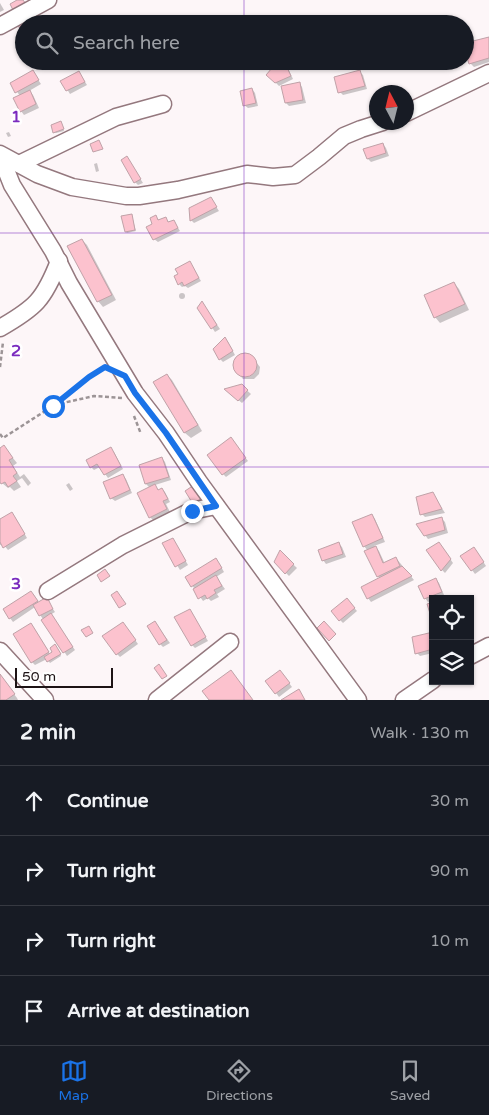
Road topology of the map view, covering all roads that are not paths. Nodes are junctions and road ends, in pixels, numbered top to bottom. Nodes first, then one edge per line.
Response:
1 (48, 0) edge
2 (20, 15) edge
3 (15, 18) edge
4 (0, 26) edge
5 (489, 73) edge
6 (163, 104) dead end
7 (414, 109) edge
8 (369, 126) edge
9 (0, 154) edge
10 (19, 164) junction
11 (59, 261) junction
12 (69, 283) junction
13 (49, 286) junction
14 (2, 327) edge
15 (216, 506) junction
16 (48, 591) dead end
17 (230, 642) dead end
18 (489, 646) edge
19 (0, 651) edge
20 (474, 654) edge
21 (429, 683) edge
22 (45, 700) edge
23 (157, 700) edge
24 (358, 700) edge
25 (404, 700) edge

1 - 2 street
3 - 4 street
5 - 7 street
6 - 10 street
8 - 10 street
9 - 10 street
9 - 11 street
11 - 12 street
11 - 13 street
12 - 13 street
12 - 15 street
13 - 14 street
15 - 16 street
15 - 24 street
17 - 23 street
18 - 20 street
19 - 22 street
21 - 25 street

